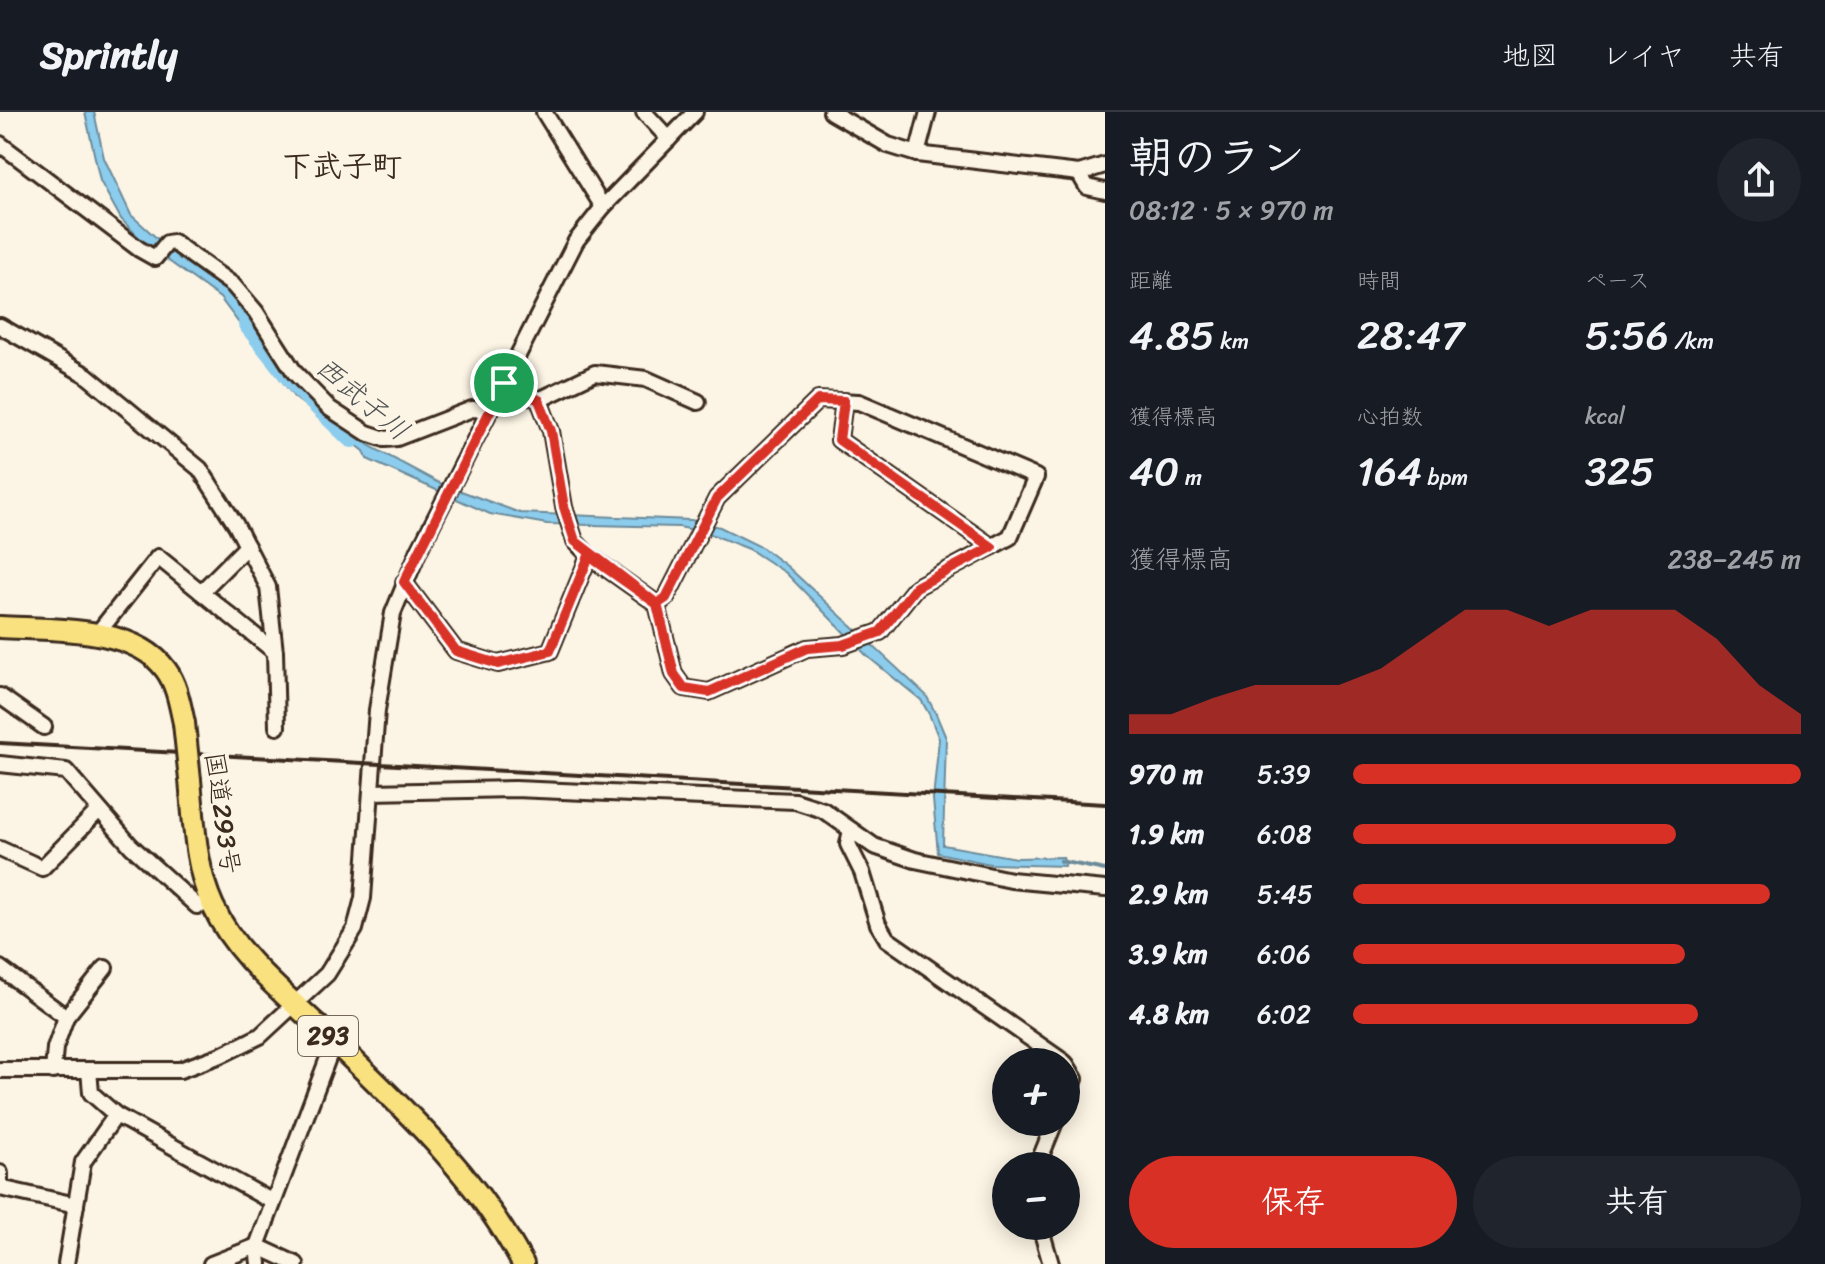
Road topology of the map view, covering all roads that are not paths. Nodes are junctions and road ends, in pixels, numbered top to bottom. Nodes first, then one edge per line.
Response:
1 (544, 112) edge
2 (644, 112) edge
3 (695, 112) edge
4 (831, 112) edge
5 (928, 112) edge
6 (669, 139) junction
7 (0, 144) edge
8 (917, 154) junction
9 (1105, 165) edge
10 (1079, 173) junction
11 (1105, 191) edge
12 (603, 207) junction
13 (0, 326) edge
14 (504, 383) junction
15 (539, 400) junction
16 (844, 401) junction
17 (698, 402) dead end
18 (489, 410) junction
19 (247, 546) junction
20 (992, 547) junction
21 (589, 556) junction
22 (404, 582) junction
23 (201, 592) junction
24 (657, 604) junction
25 (0, 627) edge
26 (97, 634) junction
27 (275, 652) junction
28 (0, 696) edge
29 (44, 727) dead end
30 (277, 727) dead end
31 (0, 764) edge
32 (371, 792) junction
33 (98, 811) junction
34 (851, 830) junction
35 (0, 849) edge
36 (1105, 889) edge
37 (211, 903) junction
38 (0, 968) edge
39 (105, 968) dead end
40 (297, 1005) junction
41 (66, 1017) junction
42 (334, 1042) junction
43 (1043, 1048) edge
44 (0, 1070) edge
45 (89, 1070) junction
46 (53, 1071) junction
47 (116, 1115) junction
48 (0, 1173) edge
49 (273, 1202) junction
50 (76, 1205) junction
51 (1044, 1240) edge
52 (257, 1246) junction
53 (66, 1264) edge
54 (211, 1264) edge
55 (259, 1264) edge
56 (296, 1264) edge
57 (523, 1264) edge
58 (1051, 1264) edge

1 - 12 street
2 - 6 street
3 - 6 street
4 - 8 street
5 - 8 street
6 - 12 street
7 - 18 street
8 - 10 street
9 - 10 street
10 - 11 street
12 - 14 street
13 - 19 street
14 - 15 street
14 - 18 street
15 - 17 street
15 - 21 street
16 - 20 street
16 - 20 street
16 - 24 street
18 - 22 street
19 - 23 street
19 - 27 street
20 - 24 street
21 - 22 street
21 - 24 street
22 - 32 street
23 - 26 street
23 - 27 street
25 - 26 highway, 国道293号 / 293
26 - 37 highway, 国道293号 / 293, bridge
27 - 30 street
28 - 29 street
31 - 33 street
32 - 34 street
32 - 40 street
33 - 35 street
33 - 37 street
34 - 36 street
34 - 43 street
37 - 40 highway, 国道293号 / 293
38 - 41 street
39 - 41 street
40 - 42 highway, 国道293号 / 293
40 - 45 street
41 - 46 street
42 - 49 street
42 - 57 highway, 国道293号 / 293
44 - 46 street
45 - 46 street
45 - 47 street
47 - 49 street
47 - 50 street
48 - 50 street
49 - 52 street
50 - 53 street
51 - 58 street
52 - 54 street
52 - 55 street
52 - 56 street

